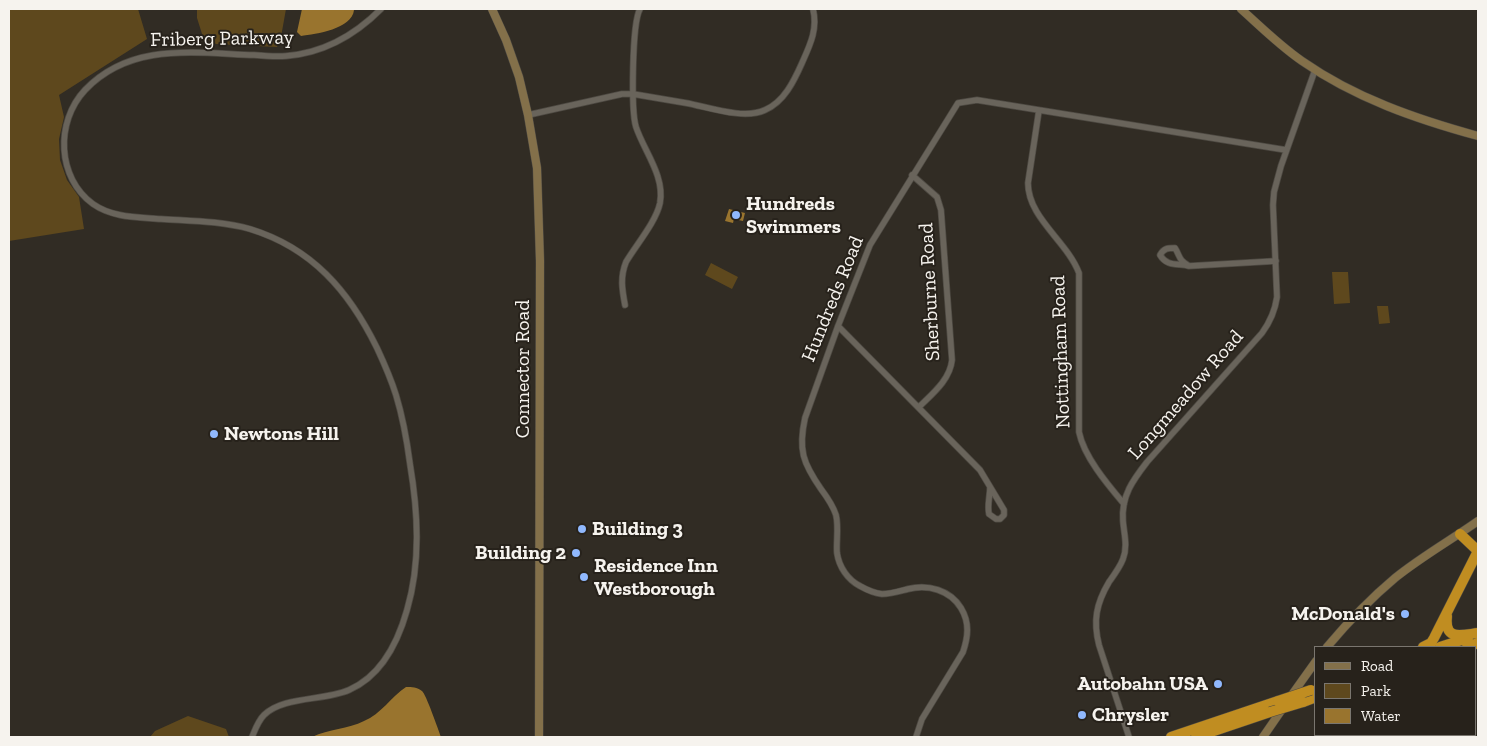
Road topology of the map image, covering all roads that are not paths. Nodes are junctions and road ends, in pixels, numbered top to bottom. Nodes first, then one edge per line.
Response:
1 (381, 9) edge
2 (492, 9) edge
3 (640, 9) edge
4 (814, 9) edge
5 (1241, 9) edge
6 (1315, 70) junction
7 (633, 94) junction
8 (1039, 110) junction
9 (528, 116) junction
10 (1478, 136) edge
11 (1286, 150) junction
12 (912, 175) junction
13 (1276, 261) junction
14 (1189, 266) junction
15 (624, 305) dead end
16 (838, 326) junction
17 (919, 407) junction
18 (990, 487) junction
19 (1124, 504) junction
20 (1478, 521) edge
21 (1460, 534) junction
22 (1478, 551) edge
23 (1447, 615) junction
24 (1478, 634) edge
25 (1328, 646) edge
26 (1425, 646) edge
27 (1443, 646) edge
28 (1314, 664) edge
29 (1312, 696) edge
30 (252, 737) edge
31 (539, 737) edge
32 (916, 737) edge
33 (1129, 737) edge
34 (1171, 737) edge
35 (1196, 737) edge
36 (1263, 737) edge

1 - 30 street, Friberg Parkway
2 - 9 street, Connector Road
3 - 7 street
4 - 7 street
5 - 6 street
6 - 10 street
6 - 11 street, Longmeadow Road
7 - 9 street
7 - 15 street
8 - 11 street, Hundreds Road
8 - 12 street, Hundreds Road
8 - 19 street, Nottingham Road
9 - 31 street, Connector Road
11 - 13 street, Longmeadow Road
12 - 16 street, Hundreds Road
12 - 17 street, Sherburne Road
13 - 14 street
13 - 19 street, Longmeadow Road
14 - 14 street
16 - 17 street
16 - 32 street, Hundreds Road
17 - 18 street
18 - 18 street
19 - 33 street, Longmeadow Road
20 - 21 street
21 - 22 highway
21 - 25 street
22 - 23 highway
23 - 24 highway
23 - 26 highway
24 - 27 highway
28 - 36 street
29 - 34 highway, bridge
29 - 35 highway, bridge

